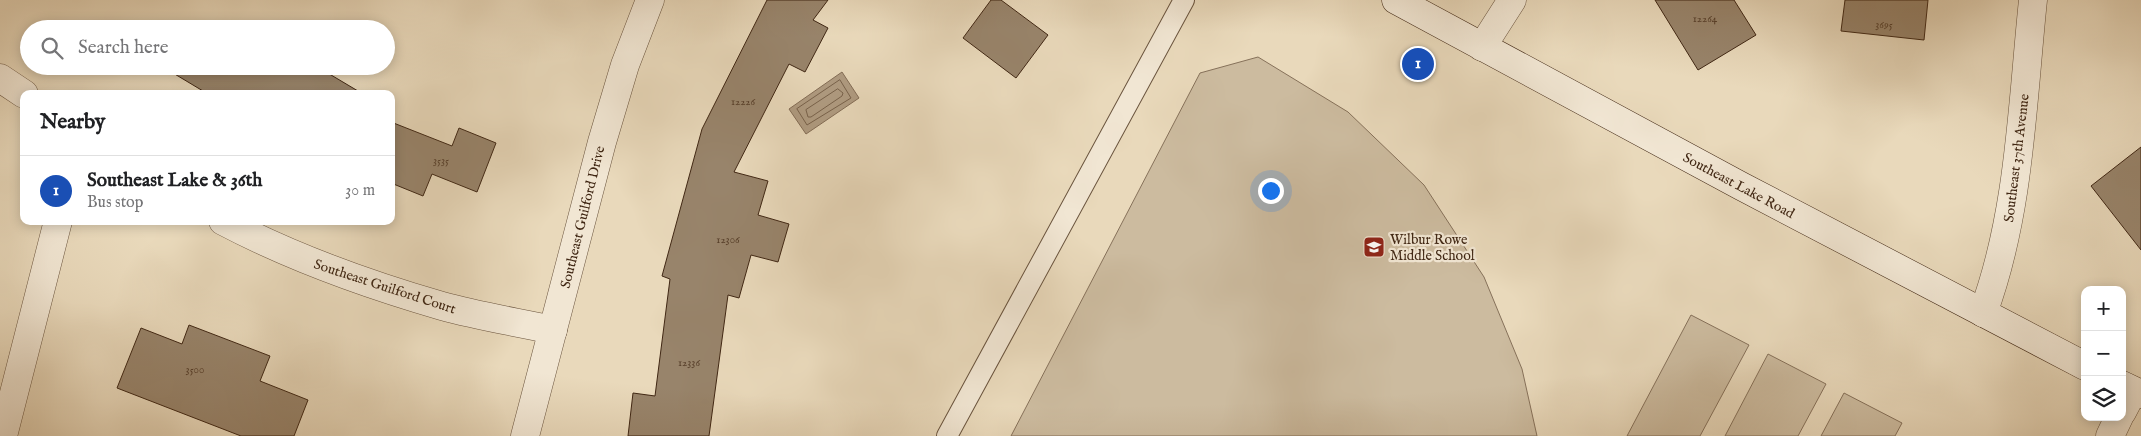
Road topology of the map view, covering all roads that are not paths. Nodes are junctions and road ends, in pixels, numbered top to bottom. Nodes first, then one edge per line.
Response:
1 (650, 0) edge
2 (1184, 0) edge
3 (1396, 0) edge
4 (1512, 0) edge
5 (2033, 0) edge
6 (1482, 47) junction
7 (0, 78) edge
8 (20, 91) edge
9 (57, 225) edge
10 (231, 225) edge
11 (1983, 313) junction
12 (553, 330) junction
13 (2081, 364) edge
14 (2117, 421) edge
15 (3, 436) edge
16 (525, 436) edge
17 (947, 436) edge
18 (2110, 436) edge

1 - 12 street, Southeast Guilford Drive
2 - 17 lane
3 - 6 street, Southeast Lake Road
4 - 6 street
5 - 11 street, Southeast 37th Avenue
6 - 11 street, Southeast Lake Road
7 - 8 street
9 - 15 street
10 - 12 street, Southeast Guilford Court
11 - 13 street, Southeast Lake Road
12 - 16 street, Southeast Guilford Drive
14 - 18 street

